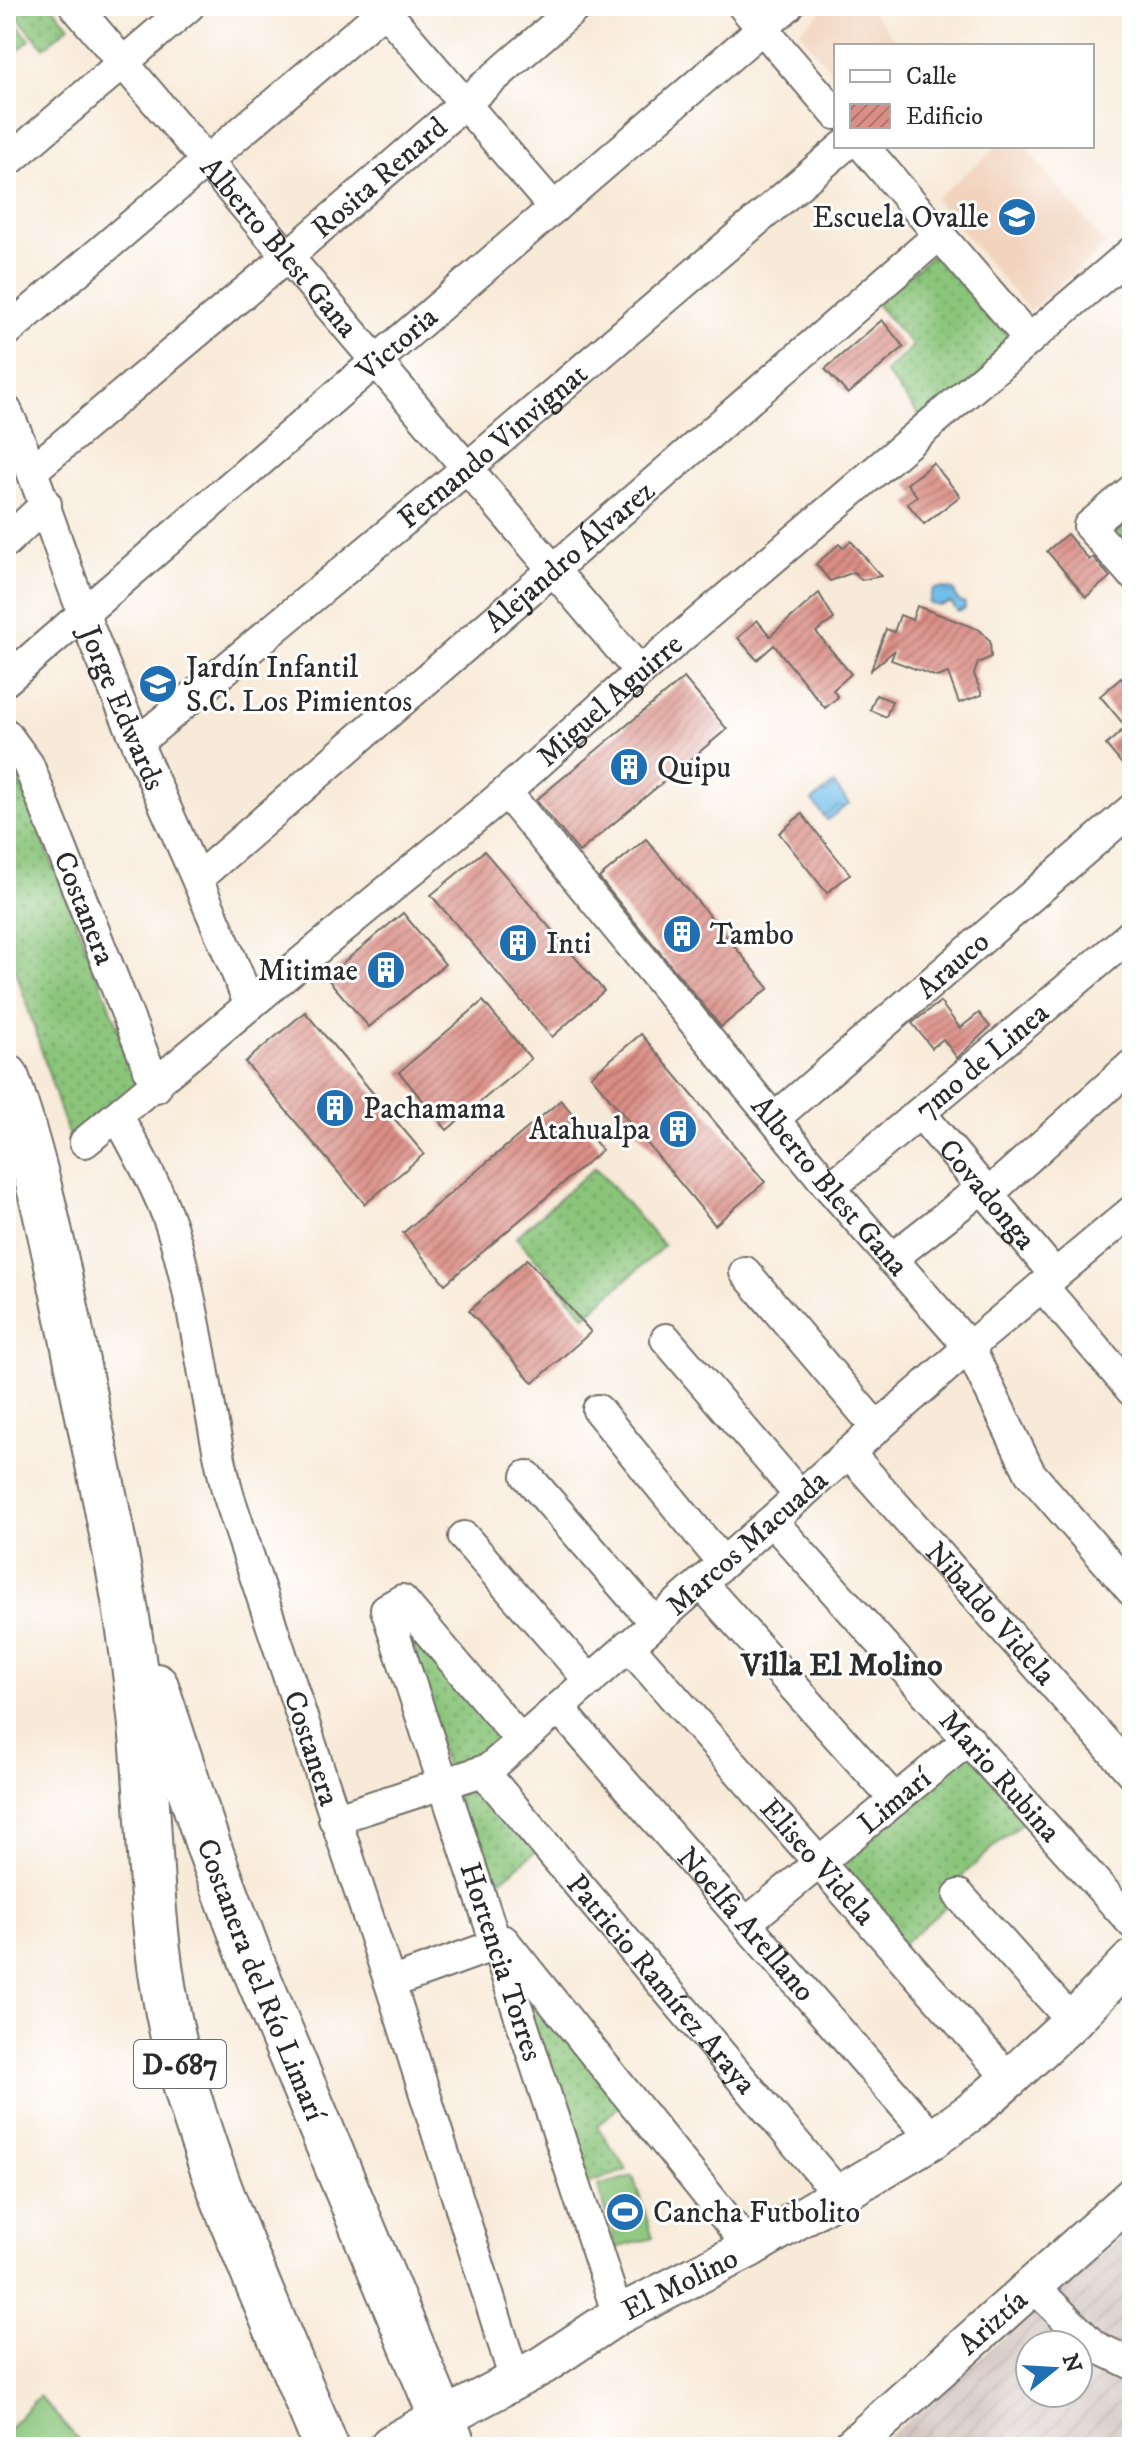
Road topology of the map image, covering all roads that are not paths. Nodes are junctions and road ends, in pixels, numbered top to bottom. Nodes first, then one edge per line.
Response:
1 (75, 6) edge
2 (189, 6) edge
3 (577, 6) edge
4 (788, 6) edge
5 (385, 7) edge
6 (753, 17) edge
7 (124, 63) junction
8 (465, 103) junction
9 (834, 112) edge
10 (842, 148) edge
11 (865, 148) edge
12 (207, 161) junction
13 (6, 163) edge
14 (554, 208) junction
15 (939, 235) junction
16 (288, 256) junction
17 (1130, 258) edge
18 (6, 332) edge
19 (1029, 339) junction
20 (376, 361) junction
21 (6, 410) edge
22 (467, 468) junction
23 (34, 469) junction
24 (1132, 490) edge
25 (46, 504) junction
26 (6, 542) edge
27 (553, 569) junction
28 (1132, 574) edge
29 (83, 614) junction
30 (640, 672) junction
31 (6, 680) edge
32 (6, 734) edge
33 (138, 742) junction
34 (506, 792) junction
35 (1132, 809) edge
36 (199, 877) junction
37 (1126, 951) edge
38 (249, 1003) junction
39 (1132, 1065) edge
40 (6, 1076) edge
41 (156, 1087) junction
42 (921, 1114) junction
43 (118, 1116) junction
44 (774, 1119) junction
45 (85, 1142) dead end
46 (830, 1188) junction
47 (985, 1191) junction
48 (1128, 1224) edge
49 (891, 1259) junction
50 (745, 1272) dead end
51 (1048, 1280) junction
52 (666, 1339) dead end
53 (969, 1347) junction
54 (1132, 1391) edge
55 (598, 1410) dead end
56 (877, 1428) junction
57 (849, 1453) junction
58 (527, 1476) dead end
59 (800, 1496) junction
60 (105, 1500) junction
61 (772, 1521) junction
62 (464, 1537) dead end
63 (723, 1563) junction
64 (701, 1583) junction
65 (1132, 1591) edge
66 (655, 1623) junction
67 (628, 1645) junction
68 (590, 1681) junction
69 (559, 1708) junction
70 (969, 1739) junction
71 (521, 1741) junction
72 (483, 1771) junction
73 (1132, 1773) edge
74 (443, 1784) junction
75 (895, 1800) junction
76 (334, 1819) junction
77 (816, 1863) junction
78 (959, 1895) dead end
79 (746, 1923) junction
80 (1132, 1923) edge
81 (496, 1936) junction
82 (1132, 1959) edge
83 (390, 1983) junction
84 (1072, 2021) junction
85 (1009, 2079) junction
86 (933, 2139) junction
87 (840, 2196) junction
88 (1132, 2197) edge
89 (750, 2248) junction
90 (1032, 2285) junction
91 (618, 2315) junction
92 (1132, 2364) edge
93 (515, 2380) junction
94 (448, 2433) edge
95 (326, 2447) edge
96 (392, 2447) edge
97 (852, 2447) edge

1 - 7 street, Alberto Blest Gana
2 - 7 street
3 - 8 street, Rosita Renard
4 - 6 street, Victoria
5 - 8 street
5 - 12 street
6 - 9 street
6 - 14 street, Victoria
7 - 12 street, Alberto Blest Gana
7 - 13 street
8 - 14 street
8 - 16 street, Rosita Renard
10 - 22 street, Fernando Vinvignat
11 - 15 street
12 - 16 street, Alberto Blest Gana
12 - 18 street
14 - 20 street, Victoria
15 - 19 street
15 - 27 street, Alejandro Álvarez
16 - 20 street, Alberto Blest Gana
16 - 23 street, Rosita Renard
17 - 19 street, Miguel Aguirre
19 - 30 street, Miguel Aguirre
20 - 22 street, Alberto Blest Gana
20 - 29 street, Victoria
21 - 23 street, Jorge Edwards
22 - 27 street, Alberto Blest Gana
22 - 33 street, Fernando Vinvignat
23 - 25 street, Jorge Edwards
24 - 28 street
25 - 26 street
25 - 29 street, Jorge Edwards
27 - 30 street, Alberto Blest Gana
27 - 36 street, Alejandro Álvarez
29 - 31 street, Victoria
29 - 33 street, Jorge Edwards
30 - 34 street, Miguel Aguirre
32 - 41 street, Costanera
33 - 36 street, Jorge Edwards
34 - 38 street, Miguel Aguirre
34 - 44 street, Alberto Blest Gana
35 - 44 street, Arauco
36 - 38 street, Jorge Edwards
37 - 42 street, 7mo de Linea
38 - 41 street, Miguel Aguirre
39 - 47 street
40 - 60 highway, Costanera del Río Limarí / D-687
41 - 43 street, Miguel Aguirre
42 - 46 street, 7mo de Linea
42 - 47 street, Covadonga
43 - 45 street, Miguel Aguirre
43 - 76 street, Costanera
44 - 46 street, Alberto Blest Gana
46 - 49 street, Alberto Blest Gana
47 - 49 street
47 - 51 street, Covadonga
48 - 51 street, Marcos Macuada
49 - 53 street, Alberto Blest Gana
50 - 56 street
51 - 53 street, Marcos Macuada
51 - 54 street, Covadonga
52 - 59 street
53 - 56 street, Marcos Macuada
53 - 65 street, Alberto Blest Gana
55 - 63 street
56 - 57 street, Marcos Macuada
57 - 59 street, Marcos Macuada
57 - 73 street, Nibaldo Videla
58 - 66 street
59 - 61 street, Marcos Macuada
60 - 94 highway, Costanera del Río Limarí / D-687
60 - 95 highway, Costanera del Río Limarí / D-687
61 - 63 street, Marcos Macuada
61 - 70 street, Mario Rubina
62 - 68 street
63 - 64 street, Marcos Macuada
64 - 66 street, Marcos Macuada
64 - 75 street
66 - 67 street, Marcos Macuada
67 - 68 street, Marcos Macuada
67 - 77 street, Eliseo Videla
68 - 69 street, Marcos Macuada
69 - 71 street, Marcos Macuada
69 - 79 street, Noelfa Arellano
70 - 75 street, Limarí
70 - 80 street, Mario Rubina
71 - 72 street, Marcos Macuada
71 - 74 street, Hortencia Torres
72 - 74 street, Marcos Macuada
72 - 87 street, Patricio Ramírez Araya
74 - 76 street, Marcos Macuada
74 - 81 street, Hortencia Torres
75 - 77 street, Limarí
76 - 83 street, Costanera
77 - 79 street, Limarí
77 - 85 street, Eliseo Videla
78 - 84 street
79 - 86 street, Noelfa Arellano
81 - 83 street
81 - 89 street
81 - 91 street, Hortencia Torres
82 - 84 main road, El Molino
83 - 93 street, Costanera
84 - 85 main road, El Molino
85 - 86 main road, El Molino
86 - 87 main road, El Molino
87 - 89 main road, El Molino
88 - 90 main road, Ariztía
89 - 91 main road, El Molino
90 - 92 street
90 - 97 main road, Ariztía
91 - 93 main road, El Molino
93 - 94 main road, El Molino
94 - 96 highway

